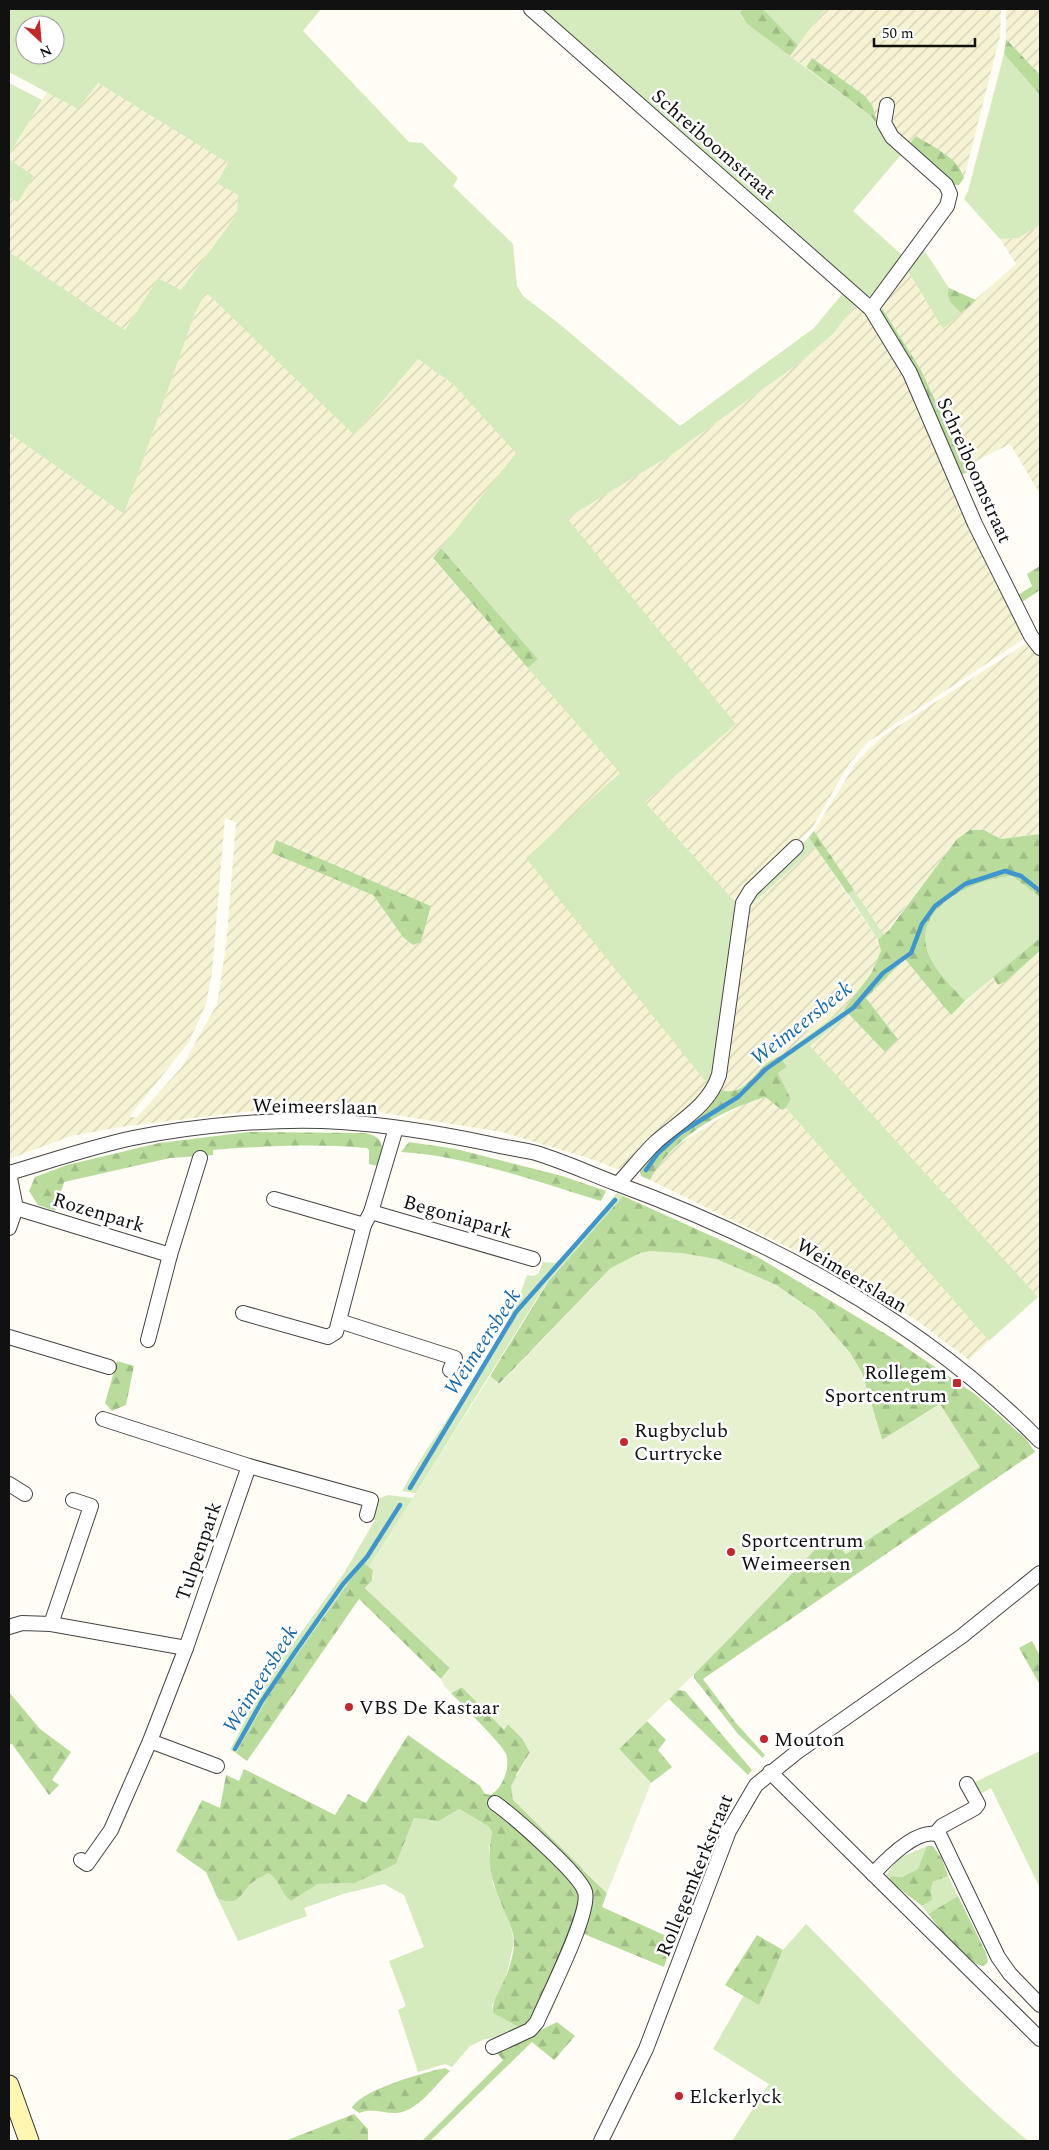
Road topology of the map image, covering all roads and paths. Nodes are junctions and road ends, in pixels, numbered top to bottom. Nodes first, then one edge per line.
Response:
1 (531, 9) edge
2 (887, 105) dead end
3 (870, 309) junction
4 (1040, 648) edge
5 (796, 847) dead end
6 (396, 1128) junction
7 (200, 1158) dead end
8 (9, 1173) edge
9 (618, 1184) junction
10 (274, 1200) dead end
11 (16, 1208) junction
12 (371, 1212) junction
13 (364, 1225) junction
14 (9, 1228) edge
15 (170, 1254) junction
16 (533, 1259) dead end
17 (243, 1313) dead end
18 (339, 1322) junction
19 (9, 1337) edge
20 (148, 1340) dead end
21 (109, 1366) dead end
22 (450, 1370) dead end
23 (103, 1419) dead end
24 (1040, 1441) edge
25 (249, 1466) junction
26 (9, 1484) edge
27 (24, 1494) dead end
28 (73, 1500) dead end
29 (367, 1515) dead end
30 (1040, 1573) edge
31 (51, 1624) junction
32 (9, 1627) edge
33 (186, 1648) junction
34 (150, 1741) junction
35 (216, 1766) dead end
36 (770, 1772) junction
37 (967, 1784) dead end
38 (495, 1803) dead end
39 (936, 1833) junction
40 (81, 1860) dead end
41 (873, 1874) junction
42 (1010, 1974) junction
43 (993, 1991) junction
44 (1040, 2005) edge
45 (1040, 2039) edge
46 (493, 2047) dead end
47 (9, 2084) edge
48 (29, 2141) edge
49 (601, 2141) edge

1 - 3 street, Schreiboomstraat
2 - 3 street
3 - 4 street, Schreiboomstraat
5 - 9 street
6 - 8 street, Weimeerslaan
6 - 9 street, Weimeerslaan
6 - 12 street, Begoniapark
7 - 15 street
8 - 11 street
9 - 24 street, Weimeerslaan
10 - 13 street
11 - 14 street
11 - 15 street, Rozenpark
12 - 13 street, Begoniapark
12 - 16 street, Begoniapark
13 - 18 street, Begoniapark
15 - 20 street
17 - 18 street
18 - 22 street
19 - 21 street
23 - 25 street
25 - 29 street
25 - 33 street, Tulpenpark
26 - 27 street
28 - 31 street
30 - 36 street, Rollegemkerkstraat
31 - 32 street
31 - 33 street
33 - 34 street, Tulpenpark
34 - 35 street
34 - 40 street, Tulpenpark
36 - 41 street
36 - 49 street, Rollegemkerkstraat
37 - 39 street
38 - 46 street
39 - 41 street
39 - 42 street
41 - 43 street
42 - 43 street
42 - 44 street
43 - 45 street
47 - 48 street

